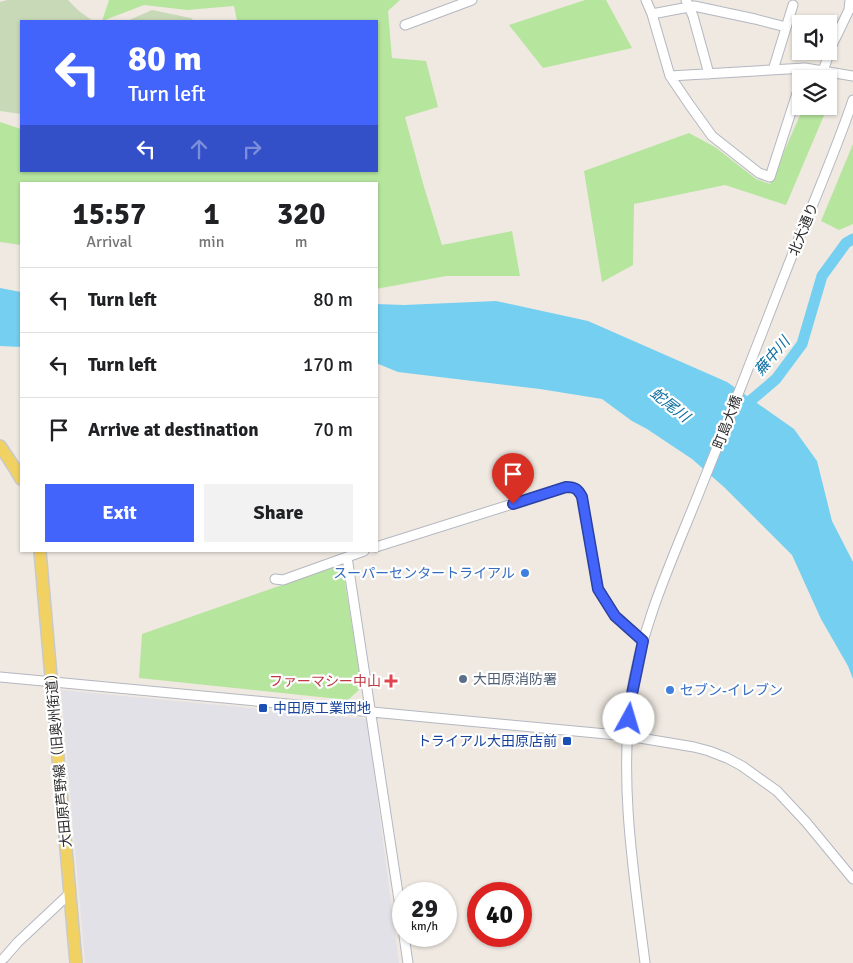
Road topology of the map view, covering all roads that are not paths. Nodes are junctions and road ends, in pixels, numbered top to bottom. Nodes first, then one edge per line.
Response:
1 (472, 0) edge
2 (646, 0) edge
3 (850, 0) edge
4 (687, 3) edge
5 (793, 5) dead end
6 (652, 14) junction
7 (405, 24) dead end
8 (786, 27) junction
9 (805, 68) joint
10 (773, 70) junction
11 (818, 70) edge
12 (824, 70) edge
13 (709, 74) junction
14 (837, 74) edge
15 (670, 76) junction
16 (853, 76) edge
17 (853, 100) edge
18 (792, 110) edge
19 (752, 357) joint
20 (0, 446) edge
21 (20, 477) edge
22 (378, 546) edge
23 (40, 552) edge
24 (361, 552) edge
25 (347, 557) junction
26 (275, 579) dead end
27 (643, 641) junction
28 (0, 677) edge
29 (51, 682) junction
30 (371, 712) junction
31 (628, 736) junction
32 (853, 879) edge
33 (396, 882) edge
34 (70, 892) junction
35 (406, 947) edge
36 (0, 961) edge
37 (76, 963) edge
38 (408, 963) edge
39 (645, 963) edge

1 - 7 street
2 - 6 street
3 - 12 street
4 - 6 street
4 - 8 street
4 - 13 street
5 - 8 street
6 - 15 street
8 - 10 street
9 - 10 street
9 - 11 street
10 - 13 street
13 - 15 street
14 - 16 street
15 - 18 street
17 - 19 street, 北大通り
19 - 27 street, 町島大橋
20 - 21 main road
22 - 27 street
23 - 29 main road, 大田原芦野線（旧奥州街道）
24 - 25 street
25 - 26 street
25 - 30 street
27 - 31 street
28 - 29 street
29 - 30 street
29 - 34 main road, 大田原芦野線（旧奥州街道）
30 - 31 street
30 - 33 street
31 - 32 street
31 - 39 street
34 - 36 street
34 - 37 main road, 大田原芦野線（旧奥州街道）
35 - 38 street

